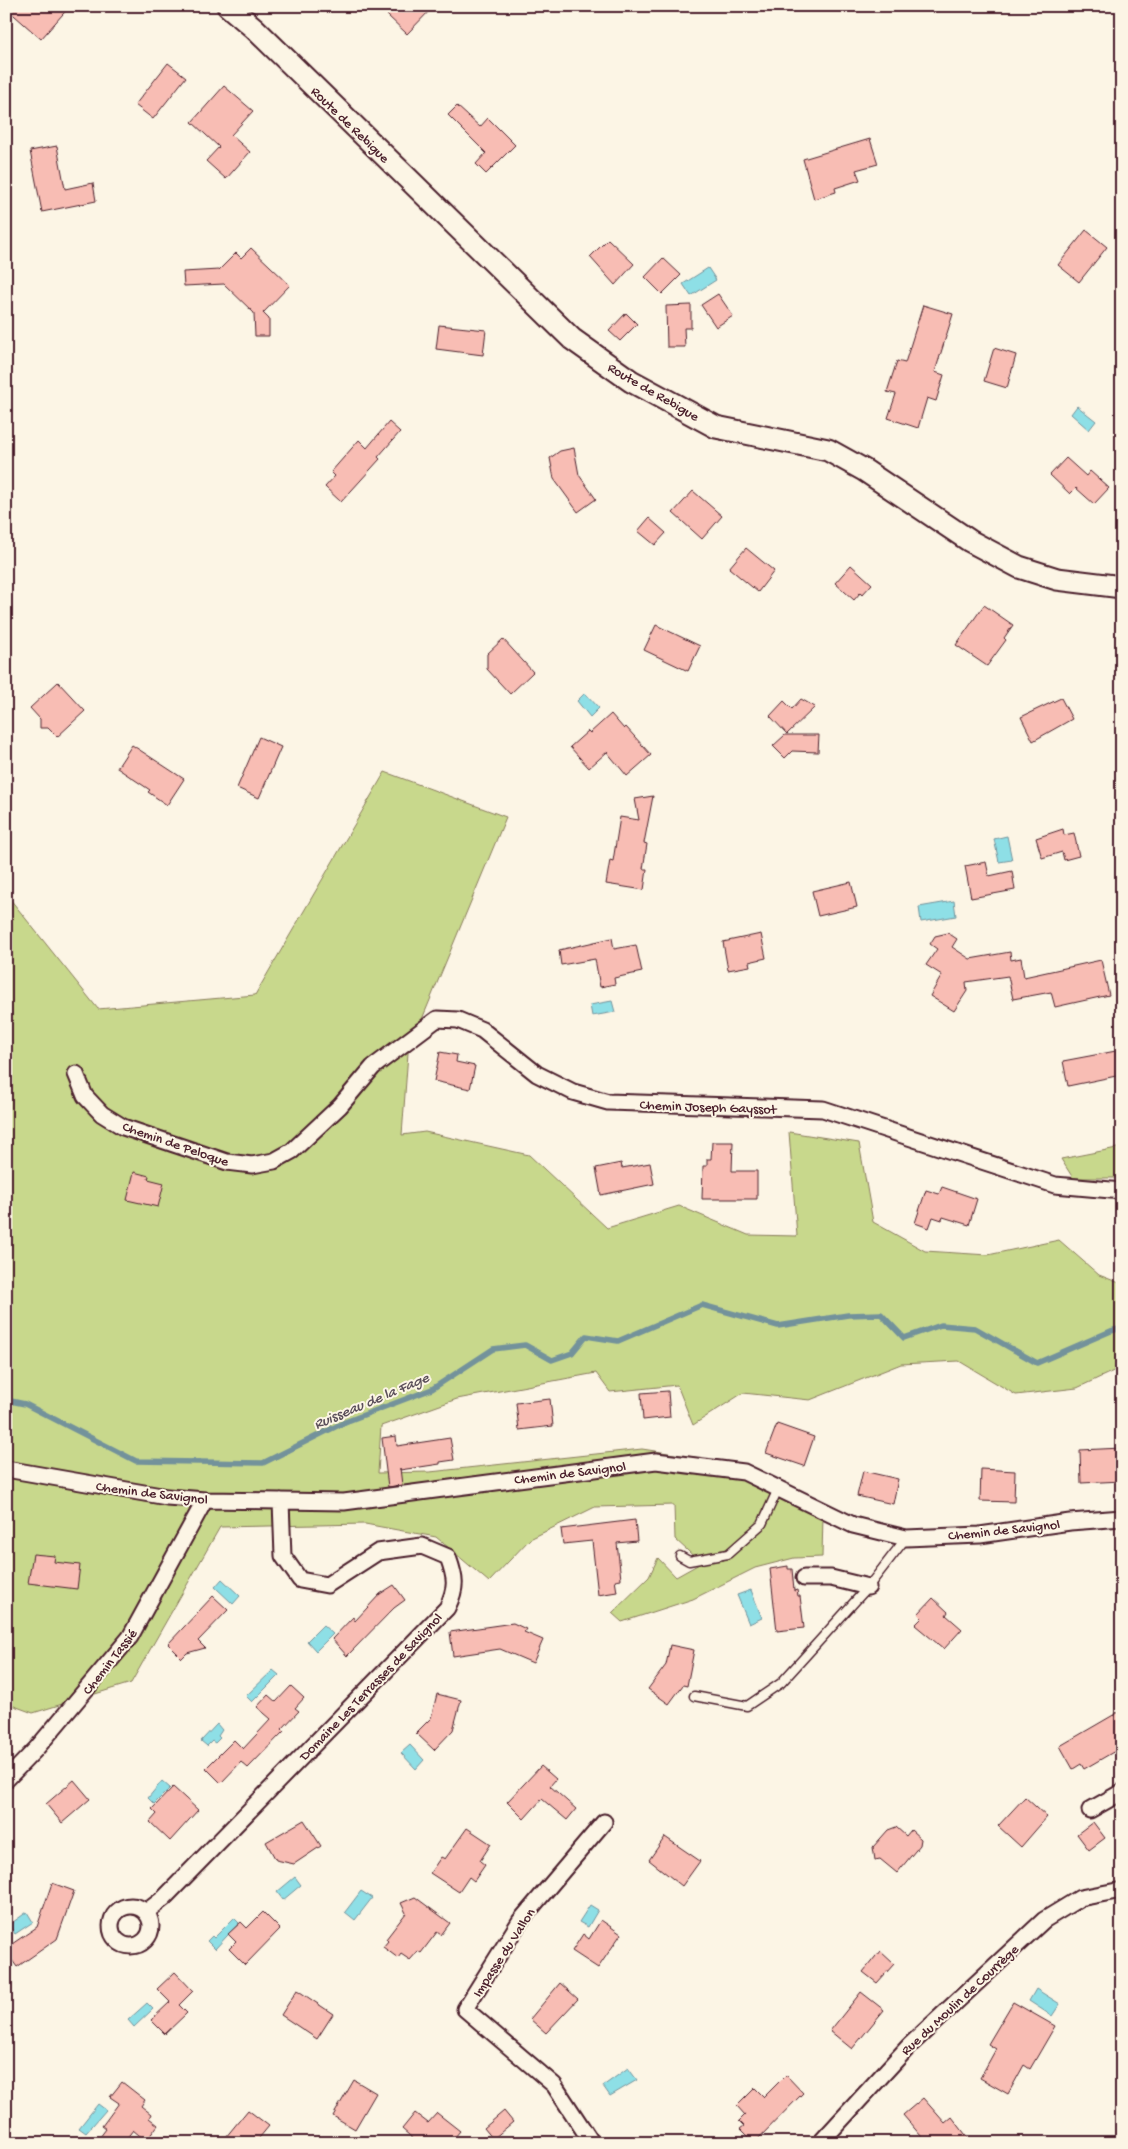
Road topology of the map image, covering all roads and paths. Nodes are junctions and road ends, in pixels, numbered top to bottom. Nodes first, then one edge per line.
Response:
1 (228, 6) edge
2 (1122, 587) edge
3 (76, 1074) dead end
4 (340, 1106) joint
5 (1122, 1191) edge
6 (6, 1469) edge
7 (778, 1489) junction
8 (205, 1500) junction
9 (281, 1501) junction
10 (1122, 1518) edge
11 (906, 1538) junction
12 (680, 1556) dead end
13 (804, 1578) dead end
14 (868, 1586) junction
15 (694, 1696) dead end
16 (6, 1780) edge
17 (1122, 1792) edge
18 (1090, 1810) dead end
19 (604, 1822) dead end
20 (1122, 1890) edge
21 (146, 1912) dead end
22 (592, 2143) edge
23 (820, 2143) edge

1 - 2 street, Route de Rebigue
3 - 4 street, Chemin de Peloque
4 - 5 street, Chemin Joseph Gayssot
6 - 8 street, Chemin de Savignol
7 - 9 street, Chemin de Savignol
7 - 11 street, Chemin de Savignol
7 - 12 lane
8 - 9 street, Chemin de Savignol
8 - 16 street, Chemin Tassié
9 - 21 street, Domaine Les Terrasses de Savignol
10 - 11 street, Chemin de Savignol
11 - 14 lane
13 - 14 street
14 - 15 lane
17 - 18 street
19 - 22 street, Impasse du Vallon
20 - 23 street, Rue du Moulin de Courrège

